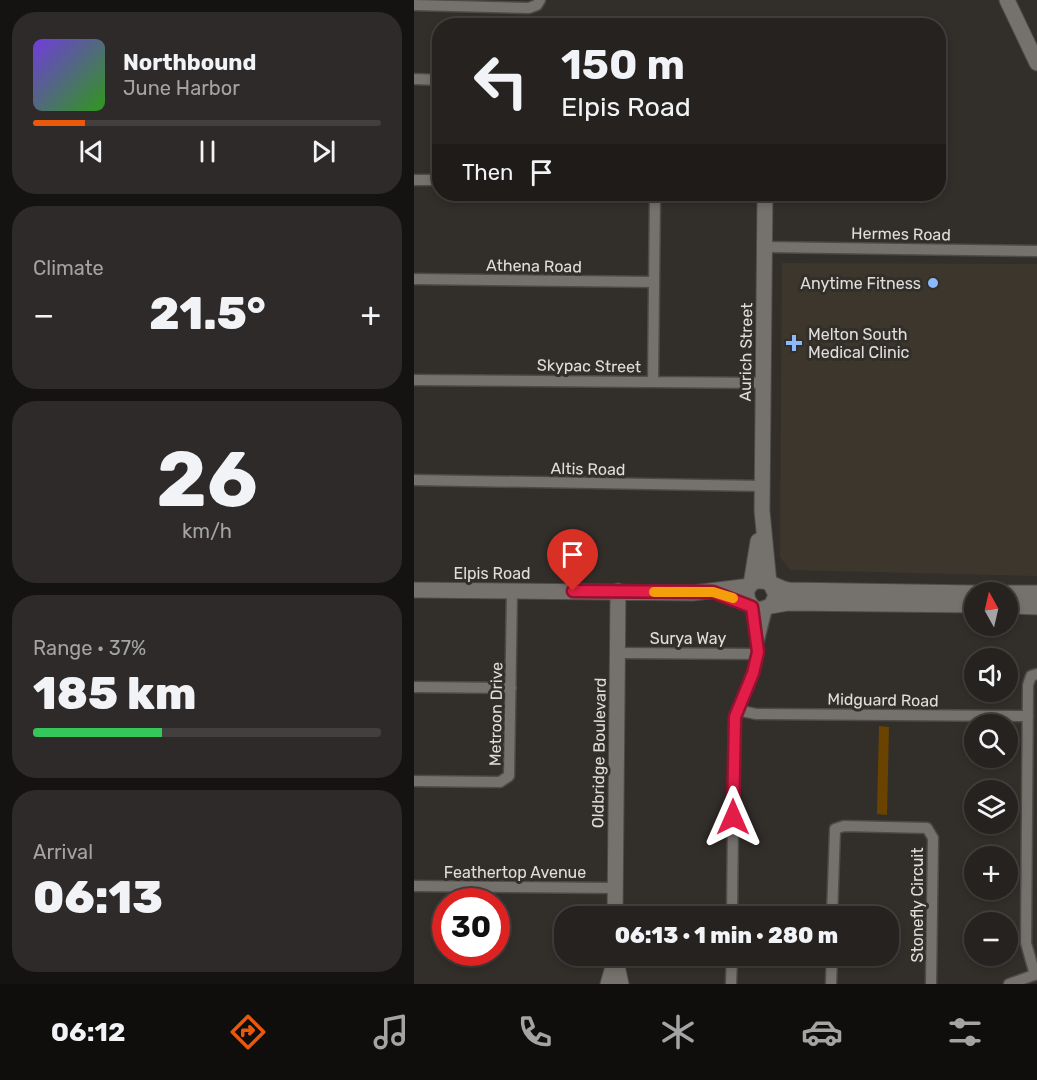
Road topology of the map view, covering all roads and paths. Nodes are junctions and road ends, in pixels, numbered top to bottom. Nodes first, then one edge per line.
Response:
1 (540, 0) edge
2 (1007, 0) edge
3 (414, 5) edge
4 (1037, 63) edge
5 (414, 79) edge
6 (432, 80) edge
7 (414, 180) edge
8 (432, 180) edge
9 (655, 201) edge
10 (765, 201) edge
11 (765, 247) junction
12 (1037, 251) edge
13 (414, 279) edge
14 (654, 282) junction
15 (414, 380) edge
16 (653, 382) junction
17 (764, 383) junction
18 (414, 480) edge
19 (762, 486) junction
20 (762, 511) junction
21 (770, 584) junction
22 (750, 585) junction
23 (414, 590) edge
24 (512, 591) junction
25 (618, 591) junction
26 (713, 592) junction
27 (964, 592) edge
28 (1018, 593) edge
29 (1037, 593) edge
30 (964, 605) edge
31 (760, 606) junction
32 (1018, 606) edge
33 (1037, 607) edge
34 (758, 648) junction
35 (618, 653) junction
36 (1037, 674) edge
37 (414, 687) edge
38 (511, 688) junction
39 (737, 710) junction
40 (1028, 716) junction
41 (414, 781) edge
42 (414, 886) edge
43 (615, 888) junction
44 (615, 906) edge
45 (732, 906) edge
46 (832, 906) edge
47 (613, 966) edge
48 (617, 966) edge
49 (732, 966) edge
50 (832, 966) edge
51 (1036, 974) edge
52 (608, 984) edge
53 (621, 984) edge
54 (731, 984) edge
55 (831, 984) edge
56 (931, 984) edge
57 (1009, 984) edge

1 - 3 street
2 - 4 street
5 - 6 street
7 - 8 street
9 - 14 street
10 - 11 street, Aurich Street
11 - 12 street, Hermes Road
11 - 17 street, Aurich Street
13 - 14 street, Athena Road
14 - 16 street
15 - 16 street, Skypac Street
16 - 17 street, Skypac Street
17 - 19 street, Aurich Street
18 - 19 street, Altis Road
19 - 20 street, Aurich Street
20 - 21 street, Aurich Street
20 - 22 street, Aurich Street
21 - 22 street
21 - 27 street
21 - 31 street
22 - 26 street, Elpis Road
22 - 31 street
23 - 24 street, Elpis Road
24 - 25 street, Elpis Road
24 - 38 street, Metroon Drive
25 - 26 street, Elpis Road
25 - 35 street, Oldbridge Boulevard
26 - 31 street, Elpis Road
28 - 29 street
30 - 31 street, Elpis Road
31 - 34 street
32 - 33 street
34 - 35 street, Surya Way
34 - 39 street
35 - 43 street, Oldbridge Boulevard
36 - 40 street
37 - 38 street
38 - 41 street, Metroon Drive
39 - 40 street, Midguard Road
39 - 45 street
40 - 51 street
42 - 43 street, Feathertop Avenue
43 - 44 street, Oldbridge Boulevard
46 - 56 street, Stonefly Circuit
47 - 52 street
48 - 53 street
49 - 54 street
50 - 55 street
51 - 57 street

